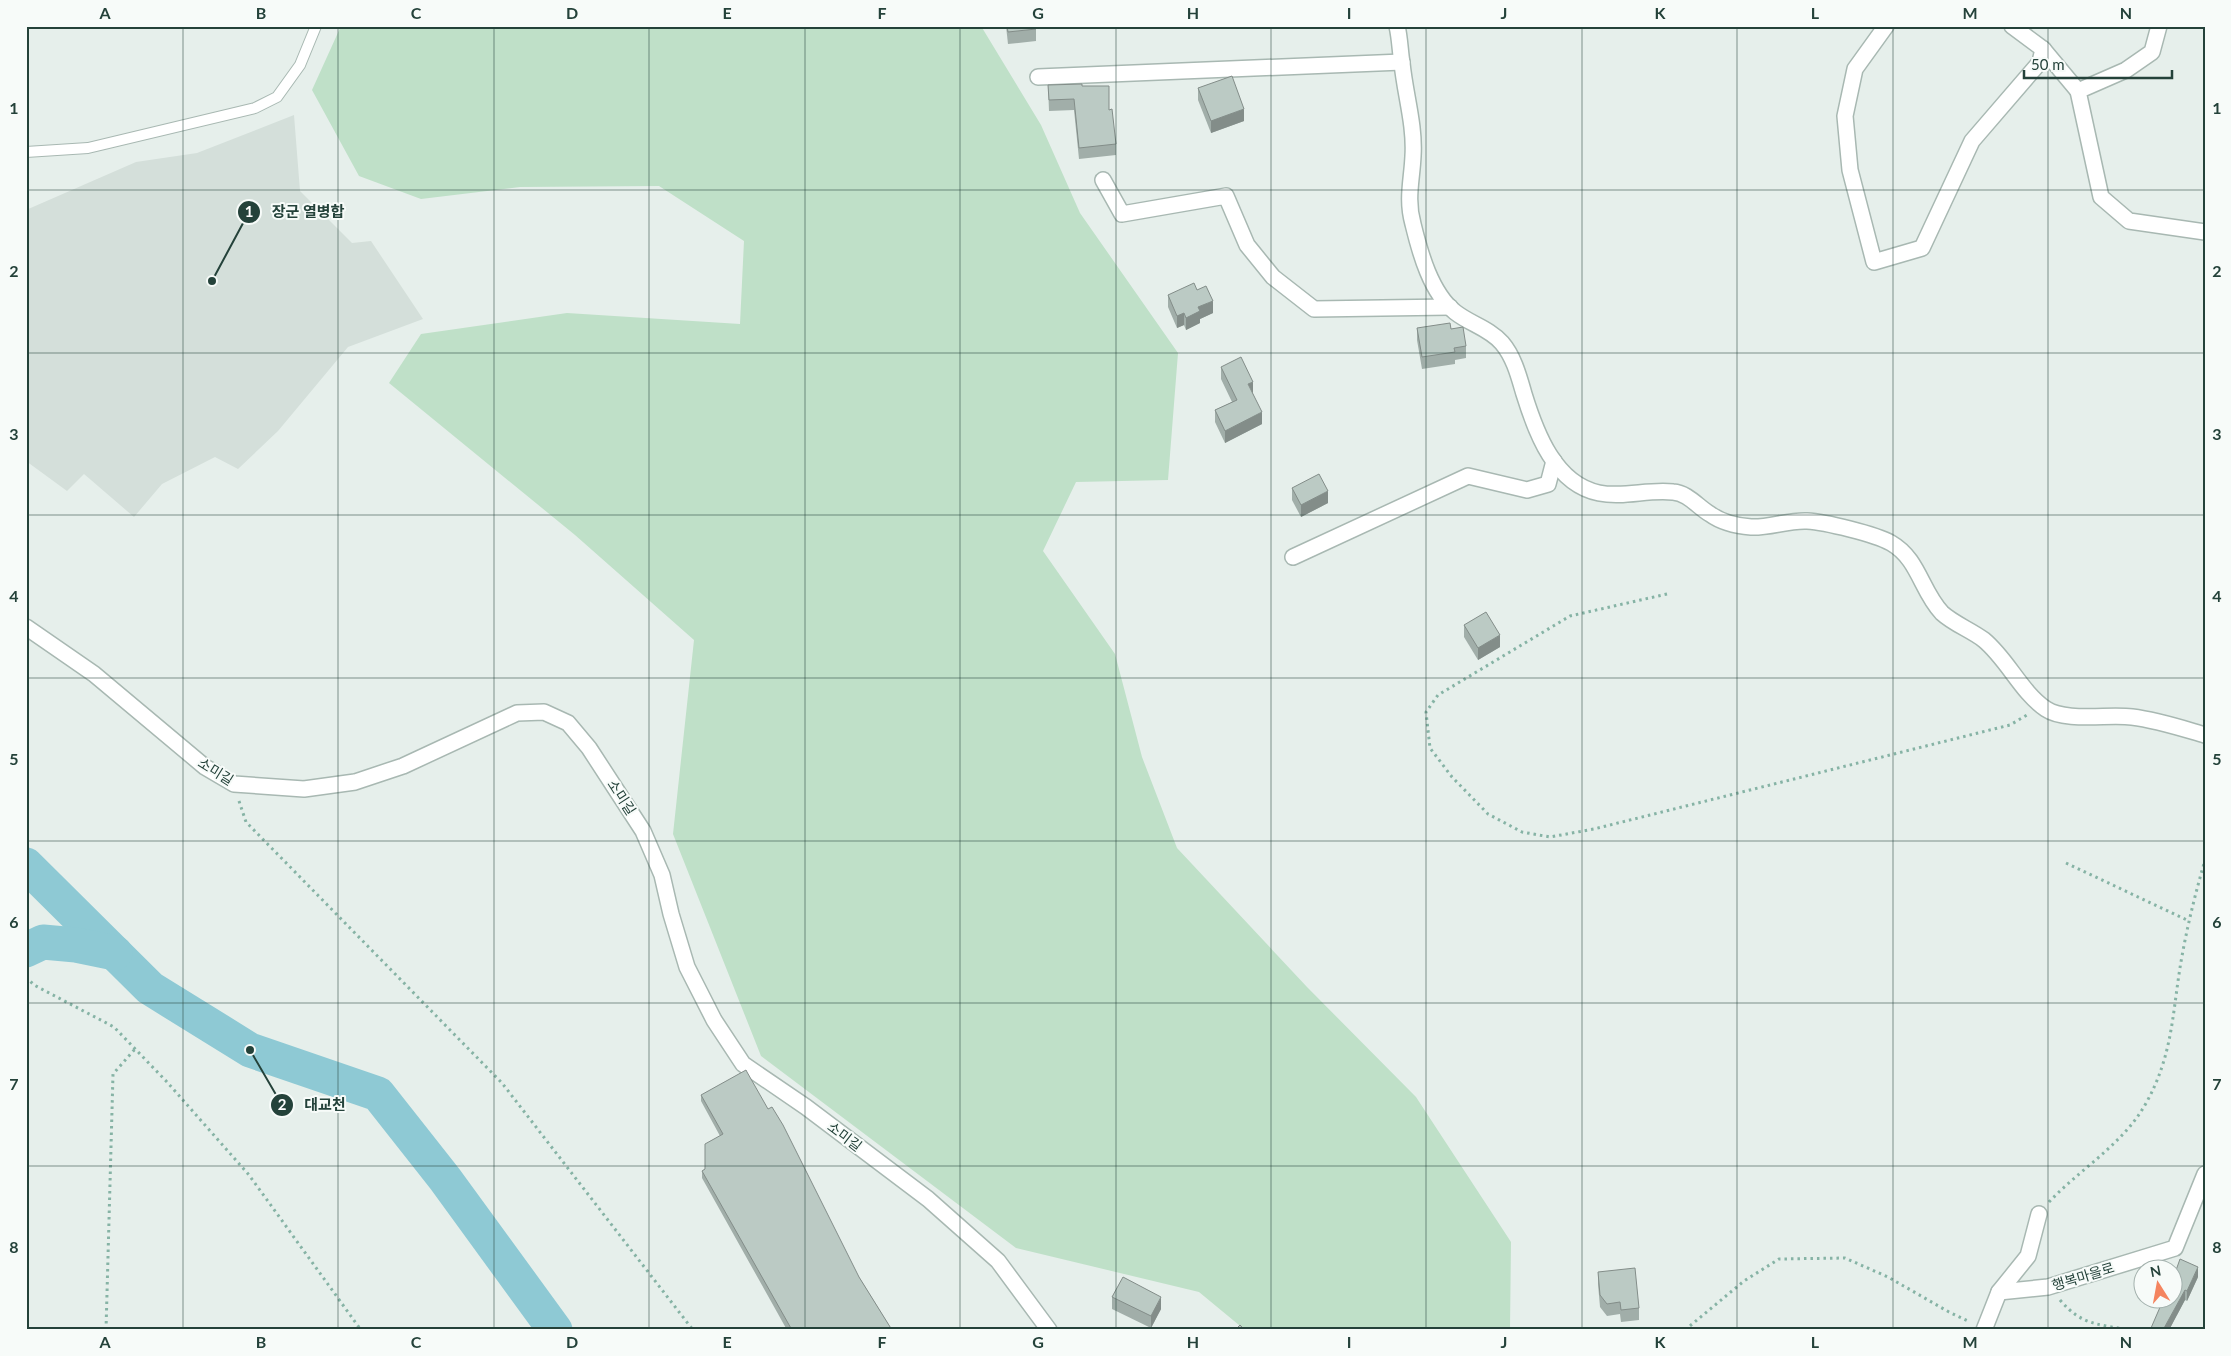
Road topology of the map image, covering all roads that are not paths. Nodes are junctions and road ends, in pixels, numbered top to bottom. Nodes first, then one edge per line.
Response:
1 (316, 26) edge
2 (1397, 26) edge
3 (1886, 26) edge
4 (2012, 26) edge
5 (2159, 26) edge
6 (2043, 49) junction
7 (1402, 62) junction
8 (1038, 77) dead end
9 (2078, 92) junction
10 (26, 152) edge
11 (1103, 180) dead end
12 (2205, 232) edge
13 (1450, 307) junction
14 (1554, 462) junction
15 (1293, 557) dead end
16 (26, 627) edge
17 (2205, 735) edge
18 (2205, 1174) edge
19 (2039, 1214) road end
20 (1999, 1292) junction
21 (1984, 1329) edge
22 (1049, 1330) edge

1 - 10 lane
2 - 7 street
3 - 6 street
4 - 6 street
5 - 9 street
6 - 9 street
7 - 8 street
7 - 13 street
9 - 12 street
11 - 13 street
13 - 14 street
14 - 15 street
14 - 17 street
16 - 22 street, 소미길
18 - 20 street, 행복마을로
19 - 20 street
20 - 21 street

